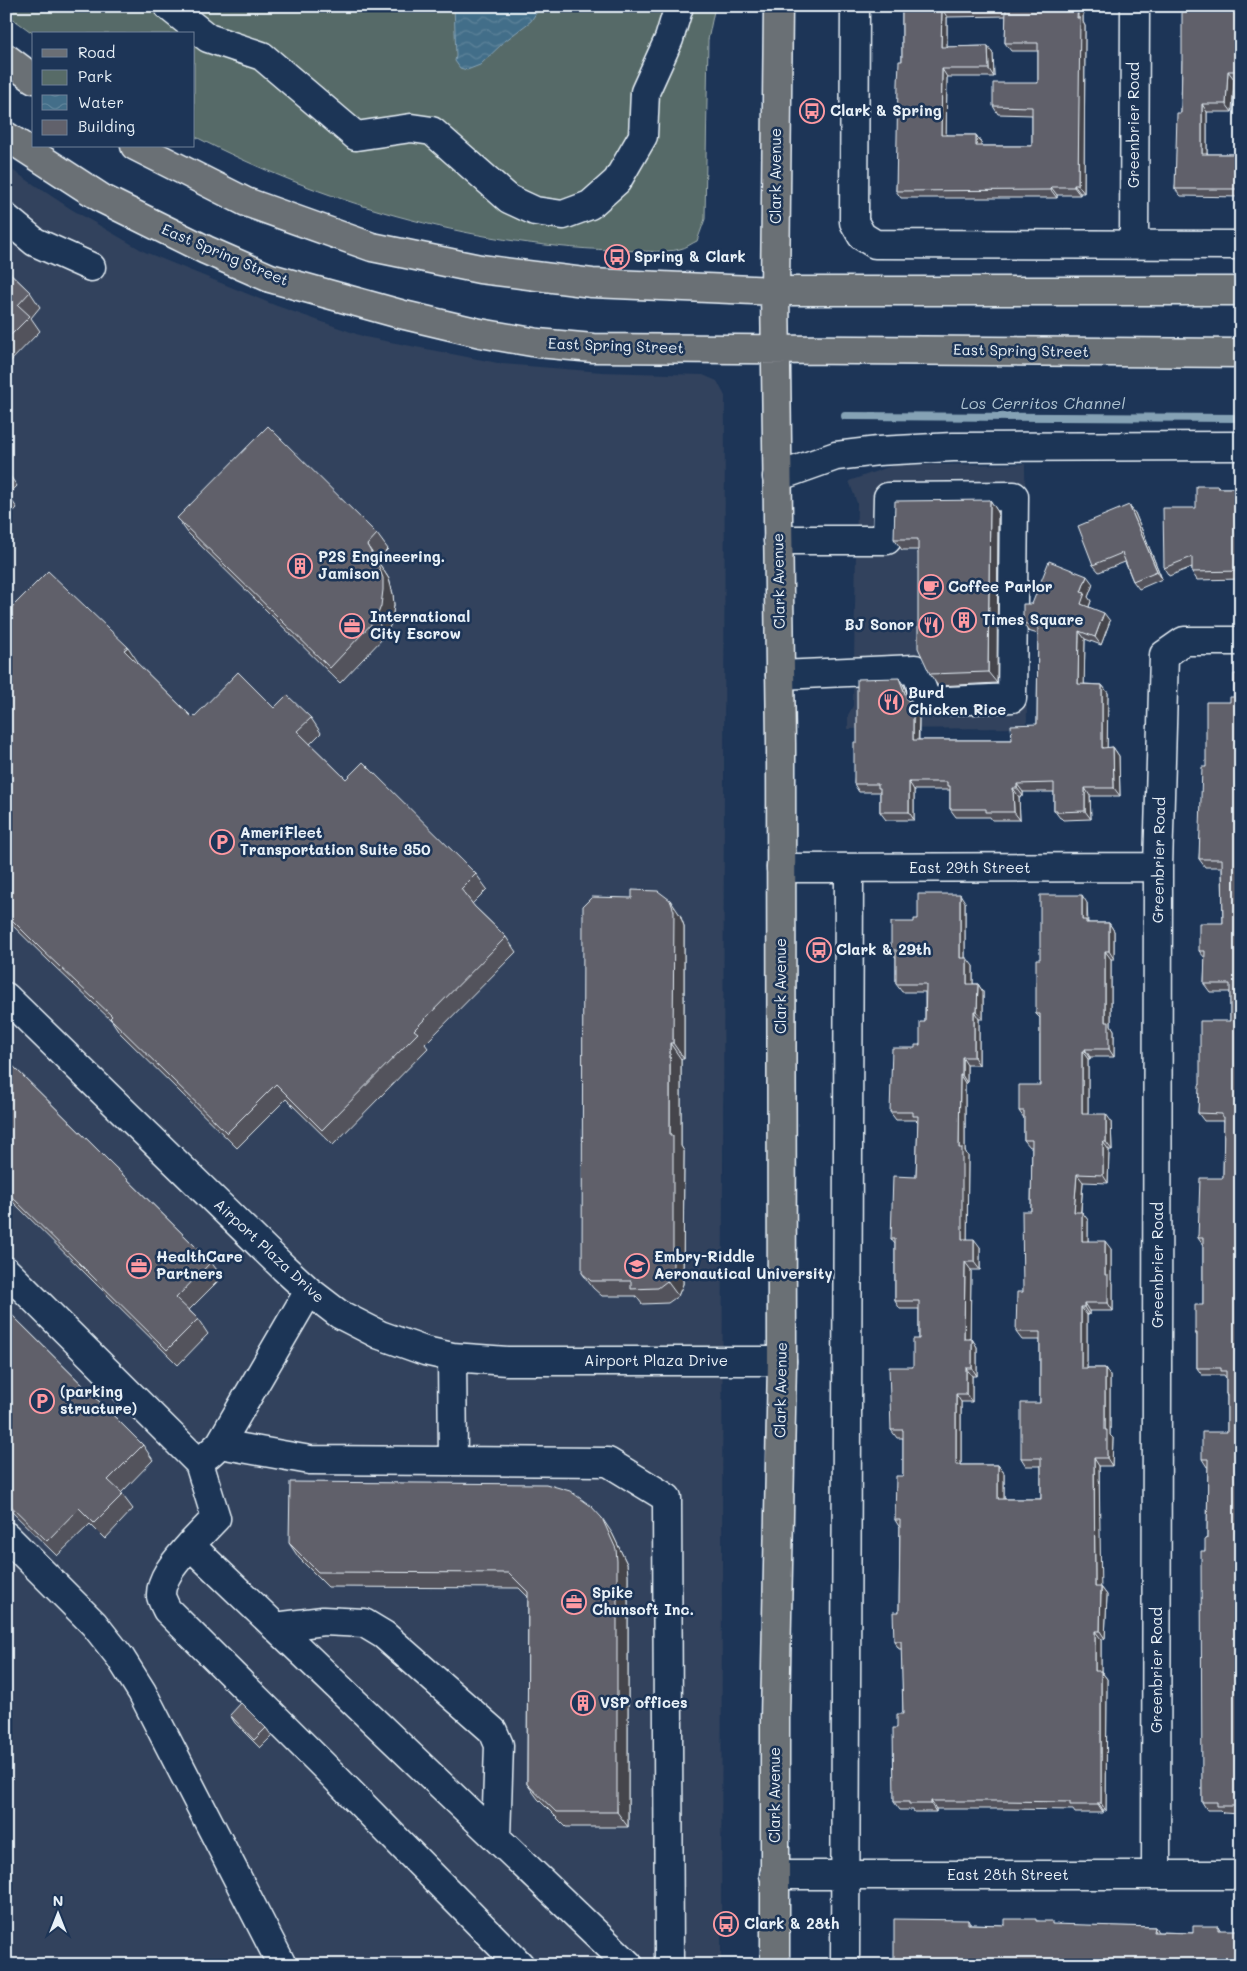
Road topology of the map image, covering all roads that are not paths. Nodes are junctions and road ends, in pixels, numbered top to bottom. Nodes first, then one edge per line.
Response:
1 (168, 6) edge
2 (679, 6) edge
3 (778, 6) edge
4 (855, 6) edge
5 (1135, 6) edge
6 (6, 58) edge
7 (32, 78) edge
8 (6, 136) edge
9 (139, 148) edge
10 (6, 218) edge
11 (1134, 244) junction
12 (1241, 246) edge
13 (91, 267) dead end
14 (775, 291) junction
15 (1241, 291) edge
16 (1241, 353) edge
17 (776, 361) junction
18 (1241, 446) edge
19 (777, 468) junction
20 (778, 540) junction
21 (1241, 641) edge
22 (780, 675) junction
23 (1158, 867) junction
24 (781, 868) junction
25 (849, 869) junction
26 (6, 997) edge
27 (6, 1271) edge
28 (309, 1291) junction
29 (452, 1357) junction
30 (782, 1361) junction
31 (220, 1444) junction
32 (453, 1461) junction
33 (199, 1463) junction
34 (6, 1536) edge
35 (190, 1545) junction
36 (275, 1627) junction
37 (496, 1838) junction
38 (845, 1874) junction
39 (774, 1875) junction
40 (1156, 1875) junction
41 (1241, 1875) edge
42 (282, 1965) edge
43 (520, 1965) edge
44 (629, 1965) edge
45 (669, 1965) edge
46 (775, 1965) edge
47 (845, 1965) edge

1 - 2 street
3 - 14 main road, Clark Avenue
4 - 11 street
5 - 11 street, Greenbrier Road
6 - 7 main road
8 - 17 main road, East Spring Street
9 - 14 main road
10 - 13 street
11 - 12 street
14 - 15 main road
14 - 17 main road, Clark Avenue
16 - 17 main road, East Spring Street
17 - 19 main road, Clark Avenue
18 - 19 street
19 - 20 main road, Clark Avenue
20 - 22 main road, Clark Avenue
20 - 22 street
21 - 23 street, Greenbrier Road
22 - 24 main road, Clark Avenue
23 - 25 street, East 29th Street
23 - 40 street, Greenbrier Road
24 - 25 street, East 29th Street
24 - 30 main road, Clark Avenue
25 - 38 street
26 - 28 street, Airport Plaza Drive
27 - 33 street
28 - 29 street, Airport Plaza Drive
28 - 31 street
29 - 30 street, Airport Plaza Drive
29 - 32 street
30 - 39 main road, Clark Avenue
31 - 32 street
31 - 33 street
32 - 45 street
33 - 35 street
34 - 42 street
35 - 36 street
35 - 43 street
36 - 37 street
36 - 37 street
37 - 44 street
38 - 39 street, East 28th Street
38 - 40 street, East 28th Street
38 - 47 street
39 - 46 main road, Clark Avenue
40 - 41 street, East 28th Street

